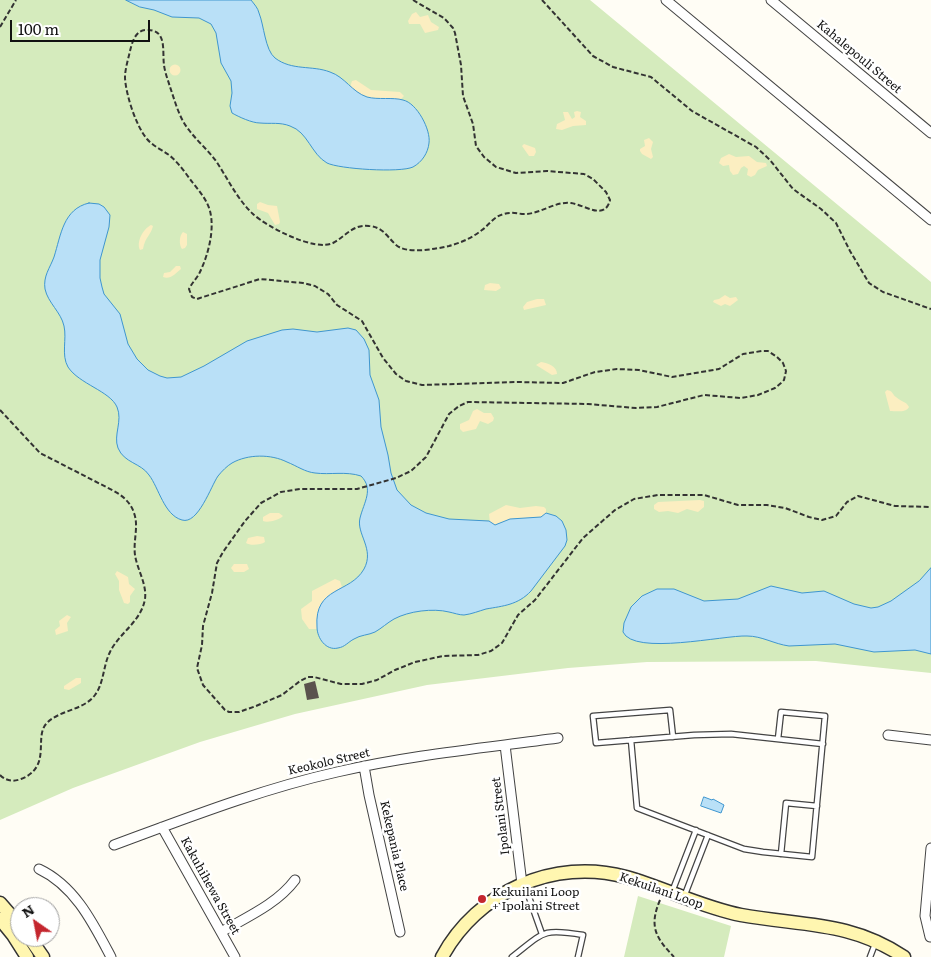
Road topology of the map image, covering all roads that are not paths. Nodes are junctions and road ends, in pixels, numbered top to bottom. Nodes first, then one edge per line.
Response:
1 (666, 0) edge
2 (771, 0) edge
3 (931, 133) edge
4 (931, 220) edge
5 (888, 735) dead end
6 (673, 736) junction
7 (558, 738) dead end
8 (778, 739) junction
9 (630, 740) junction
10 (931, 740) edge
11 (823, 744) junction
12 (505, 745) junction
13 (364, 766) junction
14 (817, 806) junction
15 (162, 827) junction
16 (696, 830) junction
17 (708, 835) junction
18 (114, 845) dead end
19 (931, 848) edge
20 (781, 854) junction
21 (39, 869) dead end
22 (295, 880) dead end
23 (523, 884) junction
24 (673, 894) junction
25 (0, 903) edge
26 (7, 922) edge
27 (222, 932) junction
28 (400, 932) dead end
29 (542, 934) junction
30 (930, 937) edge
31 (883, 946) junction
32 (27, 957) edge
33 (111, 957) edge
34 (235, 957) edge
35 (442, 957) edge
36 (512, 957) edge
37 (578, 957) edge
38 (870, 957) edge
39 (904, 957) edge

1 - 4 street
2 - 3 street, Kahalepouli Street
5 - 10 street
6 - 8 lane
6 - 9 lane
6 - 9 lane
7 - 12 street, Keokolo Street
8 - 11 lane
8 - 11 lane
9 - 16 lane
11 - 14 lane
12 - 13 street, Keokolo Street
12 - 23 street, Ipolani Street
13 - 15 street, Keokolo Street
13 - 28 street, Kekepania Place
14 - 20 lane
14 - 20 lane
15 - 18 street, Keokolo Street
15 - 27 street, Kakuhihewa Street
16 - 17 lane
16 - 24 lane
17 - 20 lane
17 - 24 lane
19 - 30 street
21 - 33 street
22 - 27 street
23 - 24 street, Kekuilani Loop
23 - 29 lane
23 - 35 street, Kekuilani Loop
24 - 31 street, Kekuilani Loop
25 - 26 street
26 - 32 street
27 - 34 street, Kakuhihewa Street
29 - 36 lane
29 - 37 lane
31 - 38 lane
31 - 39 street, Kekuilani Loop

